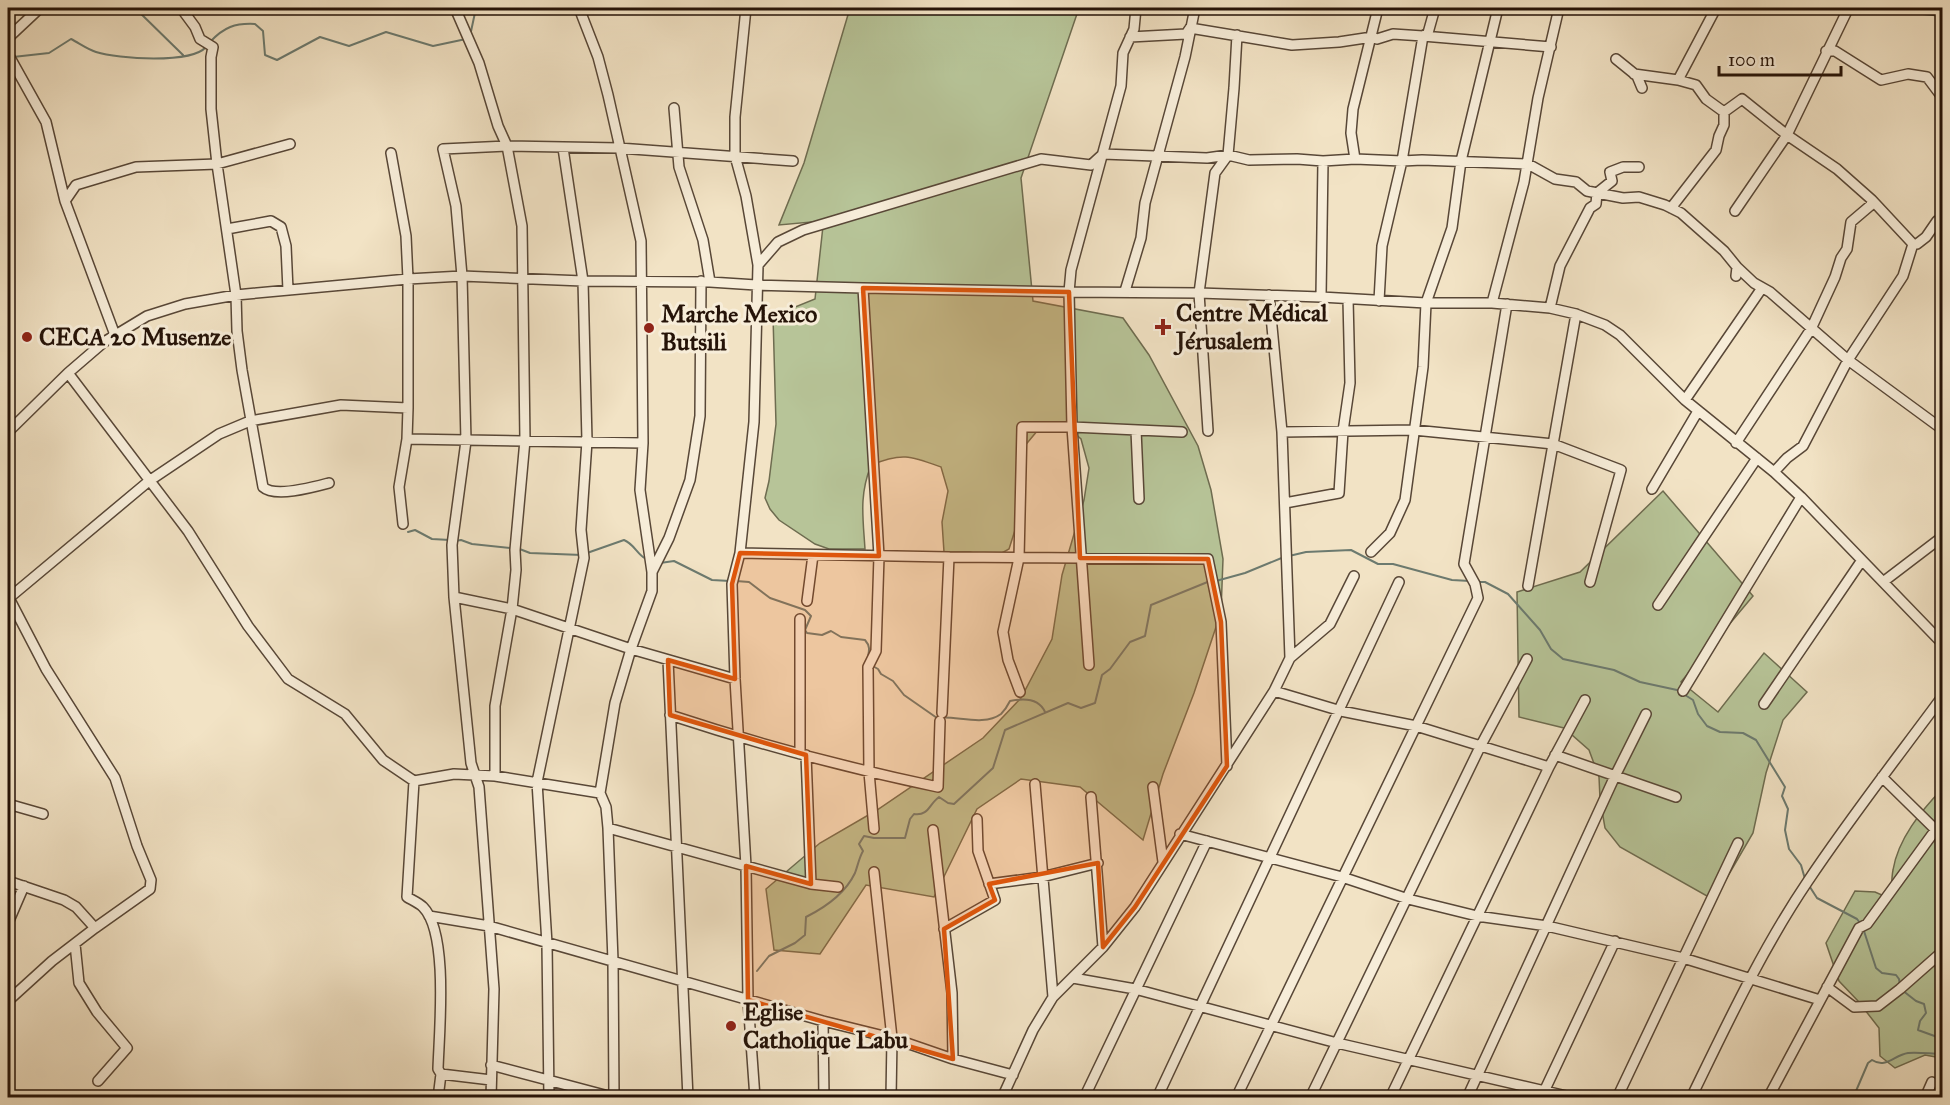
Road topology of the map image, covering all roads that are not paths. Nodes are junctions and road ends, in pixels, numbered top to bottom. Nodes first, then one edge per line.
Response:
1 (40, 8) edge
2 (182, 8) edge
3 (456, 8) edge
4 (579, 8) edge
5 (746, 8) edge
6 (1136, 8) edge
7 (1195, 8) edge
8 (1378, 8) edge
9 (1435, 8) edge
10 (1498, 8) edge
11 (1559, 8) edge
12 (1716, 8) edge
13 (1845, 8) edge
14 (1190, 28) junction
15 (1237, 35) junction
16 (1423, 36) junction
17 (1130, 37) junction
18 (8, 38) edge
19 (1372, 38) junction
20 (1489, 41) junction
21 (1551, 47) junction
22 (1827, 51) junction
23 (8, 54) edge
24 (1616, 59) dead end
25 (1635, 74) junction
26 (1678, 80) junction
27 (1642, 88) dead end
28 (1942, 97) edge
29 (674, 108) dead end
30 (1724, 111) junction
31 (1787, 135) junction
32 (290, 144) dead end
33 (507, 146) junction
34 (563, 148) junction
35 (619, 148) junction
36 (677, 152) junction
37 (390, 153) dead end
38 (1103, 154) junction
39 (1228, 155) junction
40 (735, 156) junction
41 (1160, 156) junction
42 (1355, 159) junction
43 (793, 160) dead end
44 (1323, 161) junction
45 (1402, 161) junction
46 (1461, 161) junction
47 (217, 164) junction
48 (1528, 164) junction
49 (1639, 167) dead end
50 (1597, 193) junction
51 (1872, 200) junction
52 (65, 201) junction
53 (1671, 208) junction
54 (1735, 211) dead end
55 (1942, 220) edge
56 (226, 229) junction
57 (1913, 244) junction
58 (758, 265) junction
59 (462, 276) junction
60 (408, 279) junction
61 (521, 279) junction
62 (583, 281) junction
63 (642, 281) junction
64 (706, 281) junction
65 (756, 285) junction
66 (863, 288) junction
67 (1762, 288) junction
68 (288, 290) junction
69 (1125, 291) junction
70 (1069, 292) junction
71 (1200, 292) junction
72 (236, 295) junction
73 (1269, 295) junction
74 (1321, 297) junction
75 (1348, 300) junction
76 (1379, 301) junction
77 (1426, 303) junction
78 (1492, 303) junction
79 (1507, 304) junction
80 (1550, 308) junction
81 (1576, 314) junction
82 (1811, 329) junction
83 (115, 335) junction
84 (1848, 360) junction
85 (68, 373) junction
86 (1685, 400) junction
87 (408, 408) junction
88 (1698, 411) junction
89 (250, 421) junction
90 (1072, 426) junction
91 (1942, 429) edge
92 (1136, 430) junction
93 (1414, 430) junction
94 (8, 431) edge
95 (1208, 431) dead end
96 (1344, 431) junction
97 (1182, 432) dead end
98 (1282, 432) junction
99 (1484, 438) junction
100 (406, 439) junction
101 (525, 440) junction
102 (466, 441) junction
103 (586, 441) junction
104 (643, 442) junction
105 (1736, 442) junction
106 (1553, 444) junction
107 (1757, 458) junction
108 (1774, 471) junction
109 (149, 481) junction
110 (329, 483) dead end
111 (1652, 489) dead end
112 (1801, 497) junction
113 (1139, 499) dead end
114 (1285, 503) junction
115 (404, 524) dead end
116 (1942, 537) edge
117 (1371, 552) dead end
118 (740, 553) junction
119 (813, 555) junction
120 (879, 556) junction
121 (949, 557) junction
122 (1019, 558) junction
123 (1080, 558) junction
124 (1862, 560) junction
125 (652, 572) junction
126 (1354, 576) dead end
127 (1399, 582) dead end
128 (1590, 582) dead end
129 (1883, 582) junction
130 (1528, 586) dead end
131 (454, 597) junction
132 (8, 598) edge
133 (807, 601) dead end
134 (1658, 605) dead end
135 (512, 609) junction
136 (800, 619) dead end
137 (571, 628) junction
138 (1942, 643) edge
139 (631, 650) junction
140 (1290, 658) junction
141 (1527, 658) dead end
142 (668, 660) junction
143 (1089, 665) dead end
144 (735, 679) junction
145 (1274, 691) junction
146 (1683, 691) dead end
147 (1020, 692) dead end
148 (1942, 697) edge
149 (1585, 700) dead end
150 (1764, 704) dead end
151 (1341, 711) junction
152 (1646, 714) dead end
153 (670, 715) junction
154 (1416, 726) junction
155 (738, 737) junction
156 (1480, 747) junction
157 (803, 754) junction
158 (1555, 755) junction
159 (1227, 766) junction
160 (1549, 767) junction
161 (869, 772) junction
162 (475, 775) junction
163 (495, 776) junction
164 (1615, 776) junction
165 (1882, 777) junction
166 (414, 781) junction
167 (537, 782) junction
168 (1035, 784) dead end
169 (1153, 787) dead end
170 (600, 793) junction
171 (1090, 797) dead end
172 (1676, 797) dead end
173 (8, 804) edge
174 (43, 814) dead end
175 (977, 819) dead end
176 (1942, 821) edge
177 (608, 828) junction
178 (874, 829) dead end
179 (933, 830) dead end
180 (1939, 833) edge
181 (1180, 834) junction
182 (1207, 841) junction
183 (1737, 843) dead end
184 (676, 846) junction
185 (1271, 858) junction
186 (1163, 862) junction
187 (1098, 863) junction
188 (746, 866) junction
189 (874, 872) dead end
190 (1042, 877) junction
191 (1342, 877) junction
192 (8, 880) edge
193 (811, 884) junction
194 (990, 884) junction
195 (24, 885) junction
196 (838, 887) dead end
197 (1408, 899) junction
198 (429, 916) junction
199 (1477, 916) junction
200 (8, 923) edge
201 (489, 926) junction
202 (1547, 926) junction
203 (95, 928) junction
204 (944, 929) junction
205 (1615, 941) junction
206 (75, 944) junction
207 (547, 944) junction
208 (1103, 947) junction
209 (1942, 952) edge
210 (1683, 958) junction
211 (613, 961) junction
212 (1073, 978) junction
213 (1749, 980) junction
214 (682, 981) junction
215 (1827, 987) junction
216 (1135, 989) junction
217 (1053, 997) junction
218 (748, 1000) junction
219 (1820, 1000) junction
220 (8, 1001) edge
221 (1202, 1006) junction
222 (823, 1021) junction
223 (1272, 1025) junction
224 (892, 1038) junction
225 (1337, 1043) junction
226 (953, 1059) junction
227 (1408, 1060) junction
228 (491, 1065) junction
229 (441, 1074) junction
230 (1013, 1075) junction
231 (1478, 1075) junction
232 (98, 1080) dead end
233 (491, 1080) junction
234 (549, 1080) junction
235 (1932, 1082) dead end
236 (1542, 1094) edge
237 (615, 1097) edge
238 (438, 1098) edge
239 (491, 1098) edge
240 (549, 1098) edge
241 (688, 1098) edge
242 (756, 1098) edge
243 (824, 1098) edge
244 (891, 1098) edge
245 (1002, 1098) edge
246 (1084, 1098) edge
247 (1157, 1098) edge
248 (1236, 1098) edge
249 (1310, 1098) edge
250 (1390, 1098) edge
251 (1467, 1098) edge
252 (1575, 1098) edge
253 (1617, 1098) edge
254 (1691, 1098) edge
255 (1768, 1098) edge
256 (1924, 1098) edge

1 - 18 street
2 - 47 street
3 - 33 street
4 - 35 street
5 - 40 street
6 - 17 street
7 - 14 street
8 - 19 street
9 - 16 street
10 - 20 street
11 - 21 street
12 - 26 street
13 - 22 street
14 - 15 street
14 - 17 street
14 - 41 street
15 - 19 street
15 - 39 street
16 - 19 street
16 - 20 street
16 - 45 street
17 - 38 street
19 - 42 street
20 - 21 street
20 - 46 street
21 - 48 street
22 - 28 street
22 - 31 street
23 - 52 street
24 - 25 street
25 - 26 street
25 - 27 street
26 - 30 street
29 - 36 street
30 - 31 street
30 - 53 street
31 - 51 street
31 - 54 street
32 - 47 street
33 - 34 street
33 - 59 street
33 - 61 street
34 - 35 street
34 - 62 street
35 - 36 street
35 - 63 street
36 - 40 street
36 - 64 street
37 - 60 street
38 - 41 street
38 - 58 street
38 - 70 street
39 - 41 street
39 - 44 street
39 - 71 street
40 - 43 street
40 - 58 street
41 - 69 street
42 - 44 street
42 - 45 street
44 - 74 street
45 - 46 street
45 - 76 street
46 - 48 street
46 - 77 street
47 - 52 street
47 - 56 street
48 - 50 street
48 - 78 street
49 - 50 street
50 - 53 street
50 - 80 street
51 - 57 street
51 - 82 street
52 - 83 street
53 - 67 street
55 - 57 street
56 - 68 street
56 - 72 street
57 - 84 street
58 - 65 street
59 - 60 street
59 - 61 street
59 - 102 street
60 - 68 street
60 - 87 street
61 - 62 street
61 - 101 street
62 - 63 street
62 - 103 street
63 - 64 street
63 - 104 street
64 - 65 street
64 - 125 street
65 - 66 street
65 - 118 street
66 - 70 street
66 - 120 street
67 - 82 street
67 - 86 street
68 - 72 street
69 - 70 street
69 - 71 street
70 - 90 street
71 - 73 street
71 - 95 street
72 - 83 street
72 - 89 street
73 - 74 street
73 - 98 street
74 - 75 street
75 - 76 street
75 - 96 street
76 - 77 street
77 - 78 street
77 - 93 street
78 - 79 street
79 - 80 street
79 - 99 street
80 - 81 street
81 - 86 street
81 - 106 street
82 - 84 street
82 - 105 street
83 - 85 street
84 - 91 street
84 - 108 street
85 - 94 street
85 - 109 street
86 - 88 street
87 - 89 street
87 - 100 street
88 - 105 street
88 - 111 street
89 - 109 street
89 - 110 street
90 - 92 street
90 - 122 street
90 - 123 street
92 - 97 street
92 - 113 street
93 - 96 street
93 - 99 street
93 - 117 street
96 - 98 street
96 - 114 street
98 - 114 street
99 - 106 street
99 - 154 street
100 - 102 street
100 - 115 street
101 - 102 street
101 - 103 street
101 - 135 street
102 - 131 street
103 - 104 street
103 - 137 street
104 - 125 street
105 - 107 street
106 - 128 street
106 - 130 street
107 - 108 street
107 - 134 street
108 - 112 street
109 - 132 street
109 - 166 street
112 - 124 street
112 - 146 street
114 - 140 street
116 - 129 street
118 - 119 street
118 - 144 street
119 - 120 street
119 - 133 street
120 - 121 street
120 - 161 street
121 - 122 street
121 - 161 street
122 - 123 street
122 - 147 street
123 - 143 street
123 - 159 street
124 - 129 street
124 - 150 street
125 - 139 street
126 - 140 street
127 - 151 street
129 - 138 street
131 - 135 street
131 - 162 street
132 - 203 street
135 - 137 street
135 - 163 street
136 - 157 street
137 - 139 street
137 - 167 street
139 - 142 street
139 - 170 street
140 - 145 street
141 - 156 street
142 - 144 street
142 - 153 street
144 - 155 street
145 - 151 street
145 - 159 street
148 - 165 street
149 - 158 street
151 - 154 street
151 - 185 street
152 - 164 street
153 - 155 street
153 - 184 street
154 - 156 street
154 - 191 street
155 - 157 street
155 - 188 street
156 - 160 street
156 - 197 street
157 - 161 street
157 - 193 street
158 - 160 street
158 - 164 street
159 - 181 street
160 - 199 street
161 - 178 street
162 - 163 street
162 - 166 street
162 - 201 street
163 - 167 street
164 - 172 street
164 - 202 street
165 - 180 street
165 - 213 street
166 - 198 street
167 - 170 street
167 - 207 street
168 - 190 street
169 - 186 street
170 - 177 street
171 - 187 street
173 - 174 street
175 - 194 street
176 - 180 street
177 - 184 street
177 - 211 street
179 - 204 street
180 - 215 street
181 - 182 street
181 - 186 street
182 - 185 street
182 - 216 street
183 - 210 street
184 - 188 street
184 - 214 street
185 - 191 street
185 - 221 street
186 - 208 street
187 - 190 street
187 - 208 street
188 - 193 street
188 - 218 street
189 - 224 street
190 - 194 street
190 - 217 street
191 - 197 street
191 - 223 street
192 - 195 street
193 - 196 street
194 - 204 street
195 - 200 street
195 - 203 street
197 - 199 street
197 - 225 street
198 - 201 street
198 - 229 street
199 - 202 street
199 - 227 street
201 - 207 street
201 - 228 street
202 - 205 street
202 - 231 street
203 - 206 street
204 - 226 street
205 - 210 street
205 - 236 street
206 - 220 street
206 - 232 street
207 - 211 street
207 - 234 street
208 - 212 street
209 - 215 street
210 - 213 street
210 - 253 street
211 - 214 street
211 - 237 street
212 - 216 street
212 - 217 street
213 - 219 street
213 - 254 street
214 - 218 street
214 - 241 street
215 - 219 street
216 - 221 street
216 - 246 street
217 - 230 street
218 - 222 street
218 - 242 street
219 - 255 street
221 - 223 street
221 - 247 street
222 - 224 street
222 - 243 street
223 - 225 street
223 - 248 street
224 - 226 street
224 - 244 street
225 - 227 street
225 - 249 street
226 - 230 street
227 - 231 street
227 - 250 street
228 - 233 street
228 - 234 street
229 - 233 street
229 - 238 street
230 - 245 street
231 - 236 street
231 - 251 street
233 - 239 street
234 - 237 street
234 - 240 street
235 - 256 street
236 - 252 street

